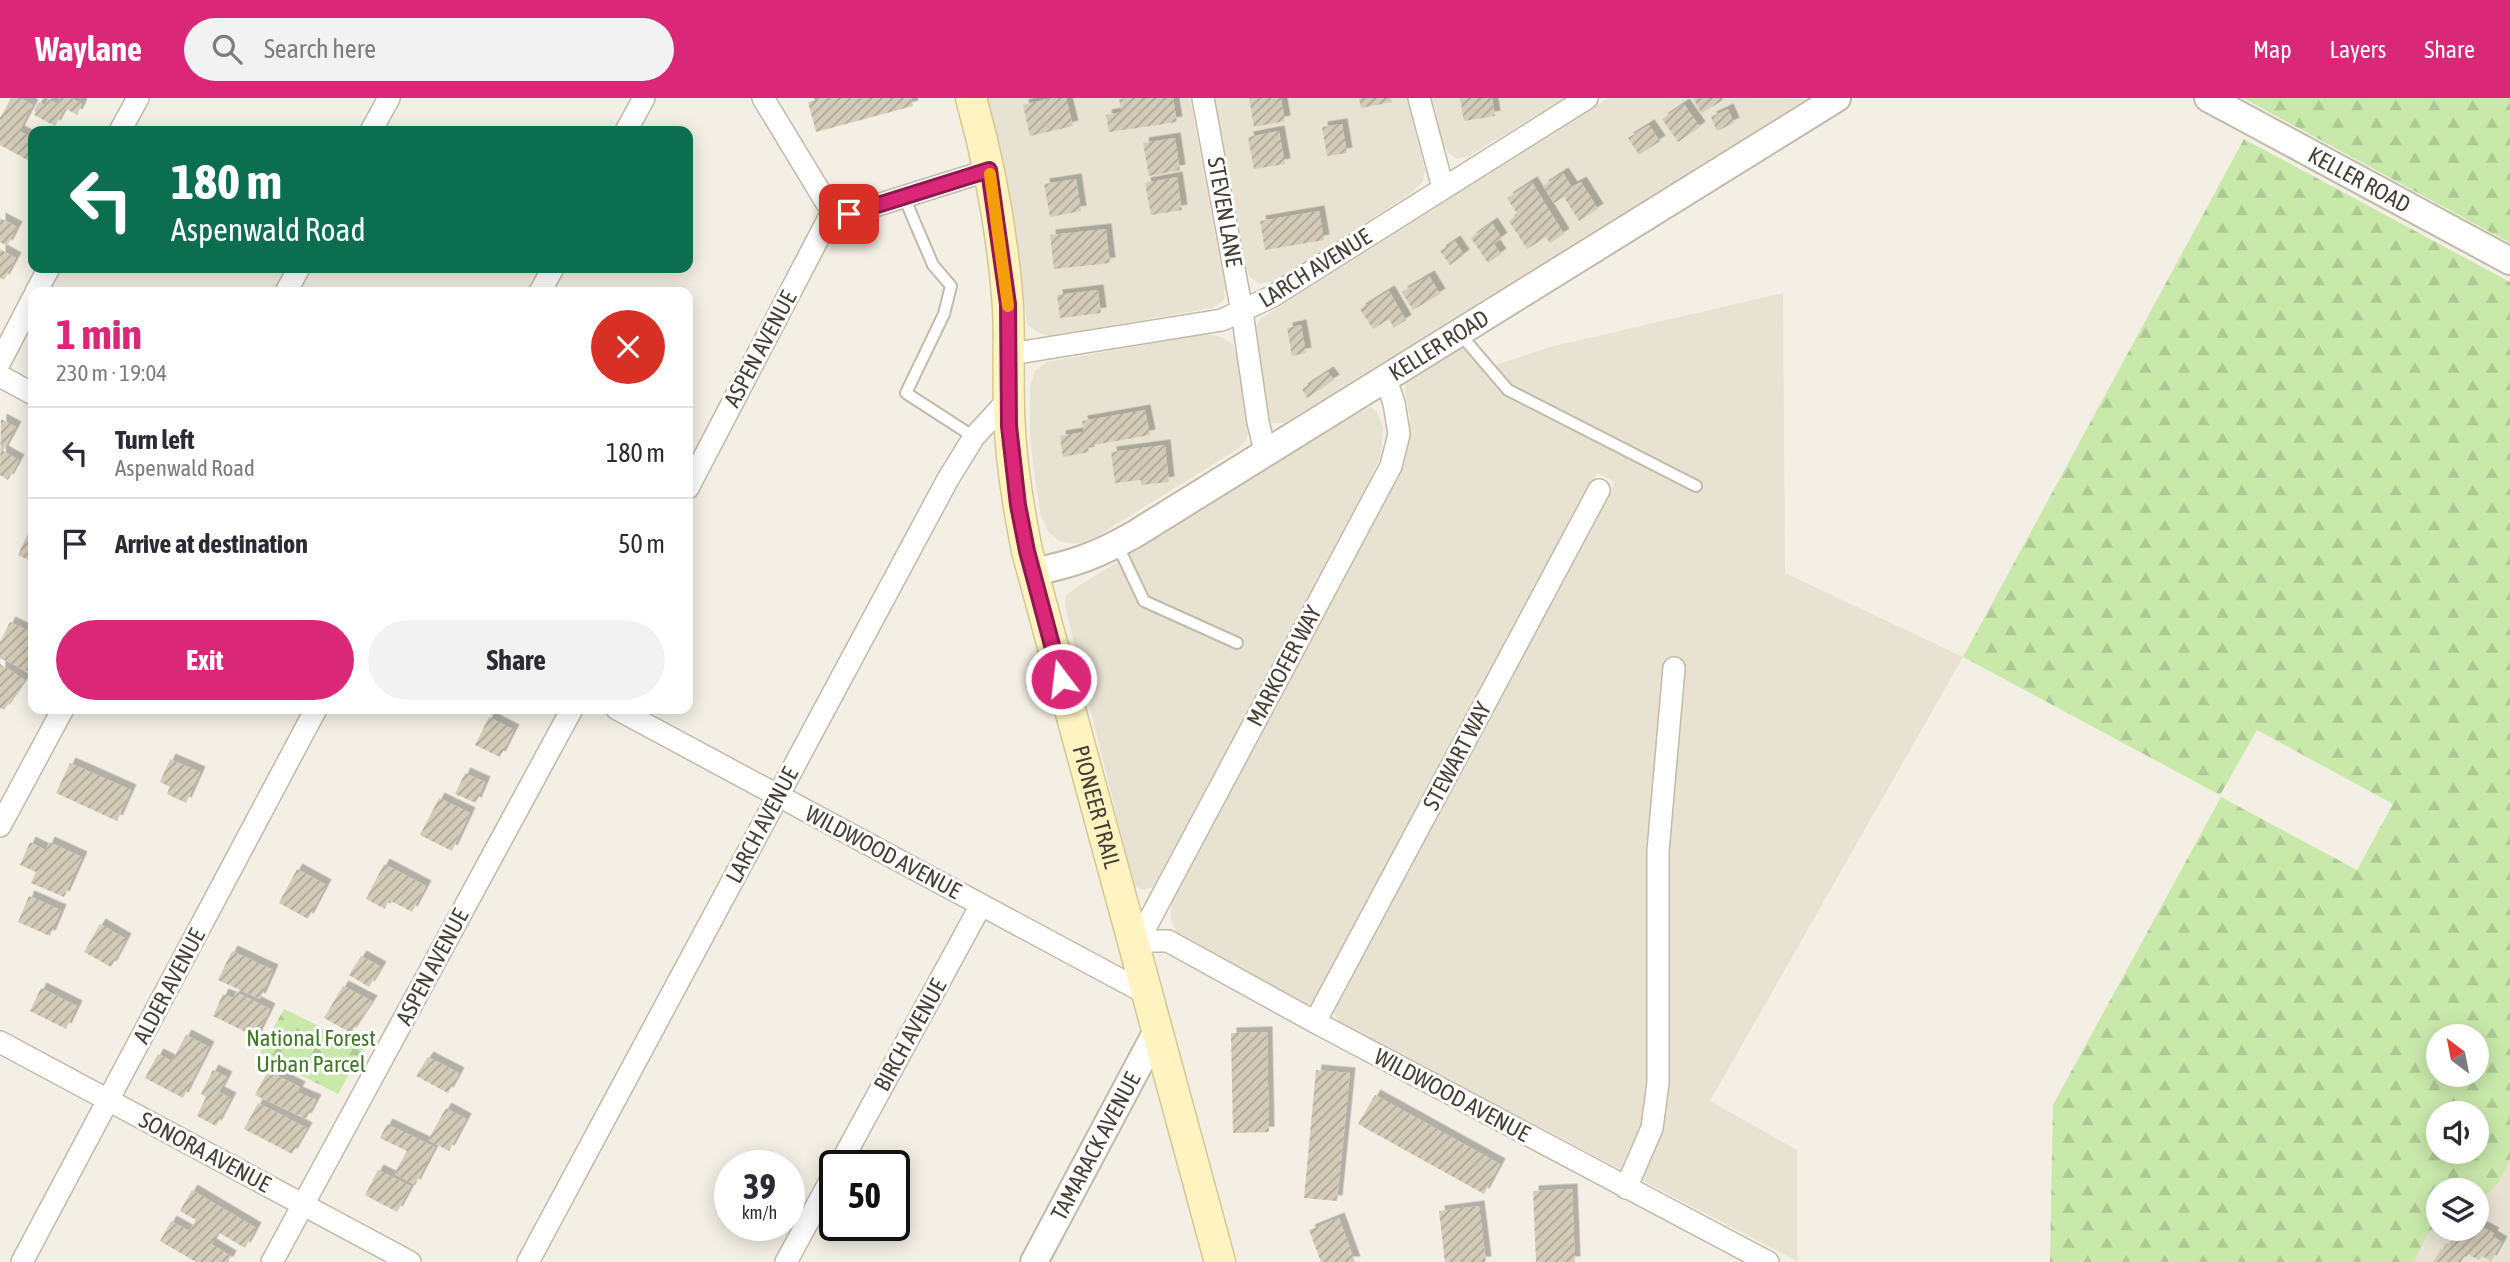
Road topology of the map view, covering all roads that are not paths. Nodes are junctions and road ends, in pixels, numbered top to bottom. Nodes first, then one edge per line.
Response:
1 (138, 98) edge
2 (389, 98) edge
3 (644, 98) edge
4 (763, 98) edge
5 (971, 98) edge
6 (1203, 98) edge
7 (1419, 98) edge
8 (1587, 98) edge
9 (1837, 98) edge
10 (2208, 98) edge
11 (123, 126) edge
12 (374, 126) edge
13 (629, 126) edge
14 (989, 170) junction
15 (1443, 188) junction
16 (904, 197) junction
17 (833, 210) junction
18 (2510, 261) edge
19 (28, 308) edge
20 (1242, 312) junction
21 (1458, 332) junction
22 (1010, 354) junction
23 (0, 362) edge
24 (0, 376) edge
25 (1385, 377) junction
26 (28, 391) edge
27 (1010, 398) junction
28 (974, 438) junction
29 (1265, 451) junction
30 (693, 478) edge
31 (1696, 486) dead end
32 (1599, 489) dead end
33 (1117, 544) junction
34 (1032, 572) junction
35 (1237, 643) dead end
36 (1674, 668) dead end
37 (60, 714) edge
38 (313, 714) edge
39 (569, 714) edge
40 (626, 714) edge
41 (778, 796) junction
42 (0, 826) edge
43 (981, 905) junction
44 (1135, 947) junction
45 (1149, 995) junction
46 (1315, 1022) junction
47 (1158, 1029) junction
48 (0, 1042) edge
49 (108, 1100) junction
50 (848, 1150) edge
51 (1626, 1188) junction
52 (819, 1201) edge
53 (303, 1204) junction
54 (22, 1262) edge
55 (272, 1262) edge
56 (410, 1262) edge
57 (528, 1262) edge
58 (786, 1262) edge
59 (1034, 1262) edge
60 (1220, 1262) edge
61 (1768, 1262) edge

1 - 11 street
2 - 12 street
3 - 13 street
4 - 17 street
5 - 14 main road, PIONEER TRAIL
6 - 20 street, STEVEN LANE
7 - 15 street
8 - 15 street, LARCH AVENUE
9 - 21 street, KELLER ROAD
10 - 18 street, KELLER ROAD
14 - 16 street
14 - 22 main road, PIONEER TRAIL
15 - 20 street, LARCH AVENUE
16 - 17 street
16 - 28 lane
17 - 30 street, ASPEN AVENUE
19 - 23 street
20 - 22 street, LARCH AVENUE
20 - 29 street, STEVEN LANE
21 - 25 street, KELLER ROAD
21 - 31 lane
22 - 27 main road, PIONEER TRAIL
24 - 26 street
25 - 29 street, KELLER ROAD
25 - 44 street, MARKOFER WAY
27 - 28 street, LARCH AVENUE
27 - 34 main road, PIONEER TRAIL
28 - 41 street, LARCH AVENUE
29 - 33 street, KELLER ROAD
32 - 46 street, STEWART WAY
33 - 34 street, KELLER ROAD
33 - 35 lane
34 - 44 main road, PIONEER TRAIL
36 - 51 street
37 - 42 street
38 - 49 street, ALDER AVENUE
39 - 53 street, ASPEN AVENUE
40 - 41 street, WILDWOOD AVENUE
41 - 43 street, WILDWOOD AVENUE
41 - 57 street, LARCH AVENUE
43 - 45 street, WILDWOOD AVENUE
43 - 50 street, BIRCH AVENUE
44 - 45 main road, PIONEER TRAIL
44 - 46 street, WILDWOOD AVENUE
45 - 47 main road, PIONEER TRAIL
46 - 51 street, WILDWOOD AVENUE
47 - 59 street, TAMARACK AVENUE
47 - 60 main road, PIONEER TRAIL
48 - 49 street, SONORA AVENUE
49 - 53 street, SONORA AVENUE
49 - 54 street, ALDER AVENUE
51 - 61 street, WILDWOOD AVENUE
52 - 58 street
53 - 55 street, ASPEN AVENUE
53 - 56 street, SONORA AVENUE

